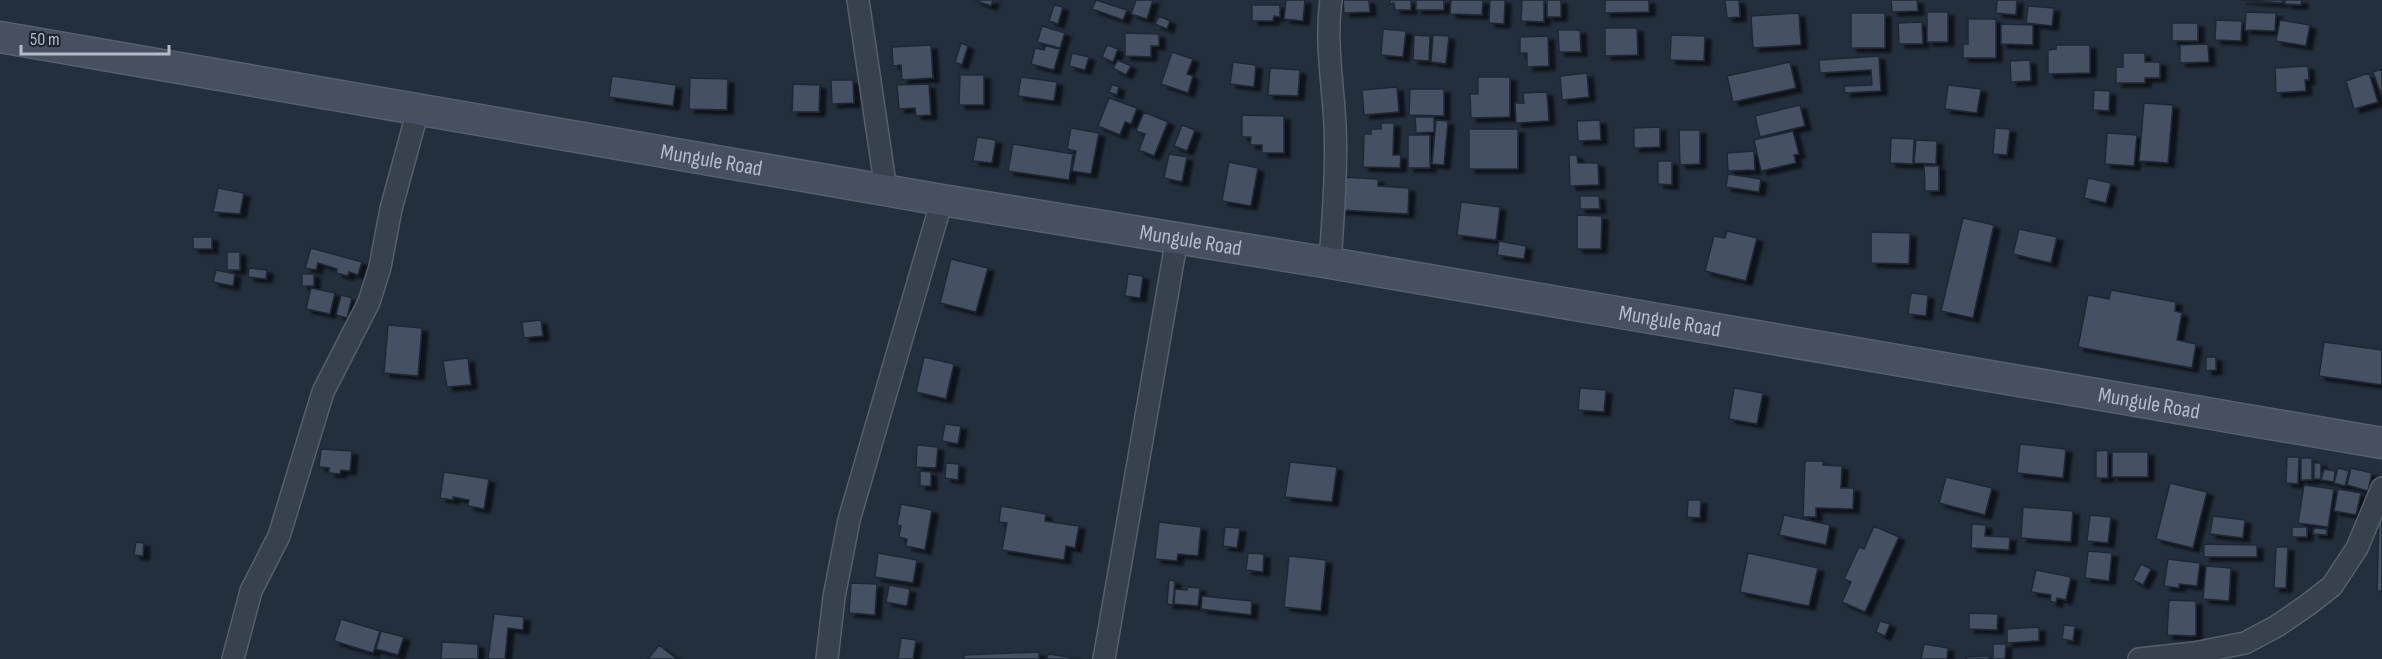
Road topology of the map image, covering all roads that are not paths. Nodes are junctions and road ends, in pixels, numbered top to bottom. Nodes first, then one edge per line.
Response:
1 (858, 0) edge
2 (1331, 0) edge
3 (0, 37) edge
4 (418, 110) junction
5 (886, 190) junction
6 (942, 200) junction
7 (1177, 238) junction
8 (1330, 263) junction
9 (2382, 443) edge
10 (2382, 488) edge
11 (233, 659) edge
12 (827, 659) edge
13 (1104, 659) edge
14 (2139, 659) edge

1 - 5 street
2 - 8 street
3 - 4 street, Mungule Road
4 - 5 street, Mungule Road
4 - 11 street
5 - 6 street, Mungule Road
6 - 7 street, Mungule Road
6 - 12 street
7 - 8 street, Mungule Road
7 - 13 street
8 - 9 street, Mungule Road
10 - 14 street

